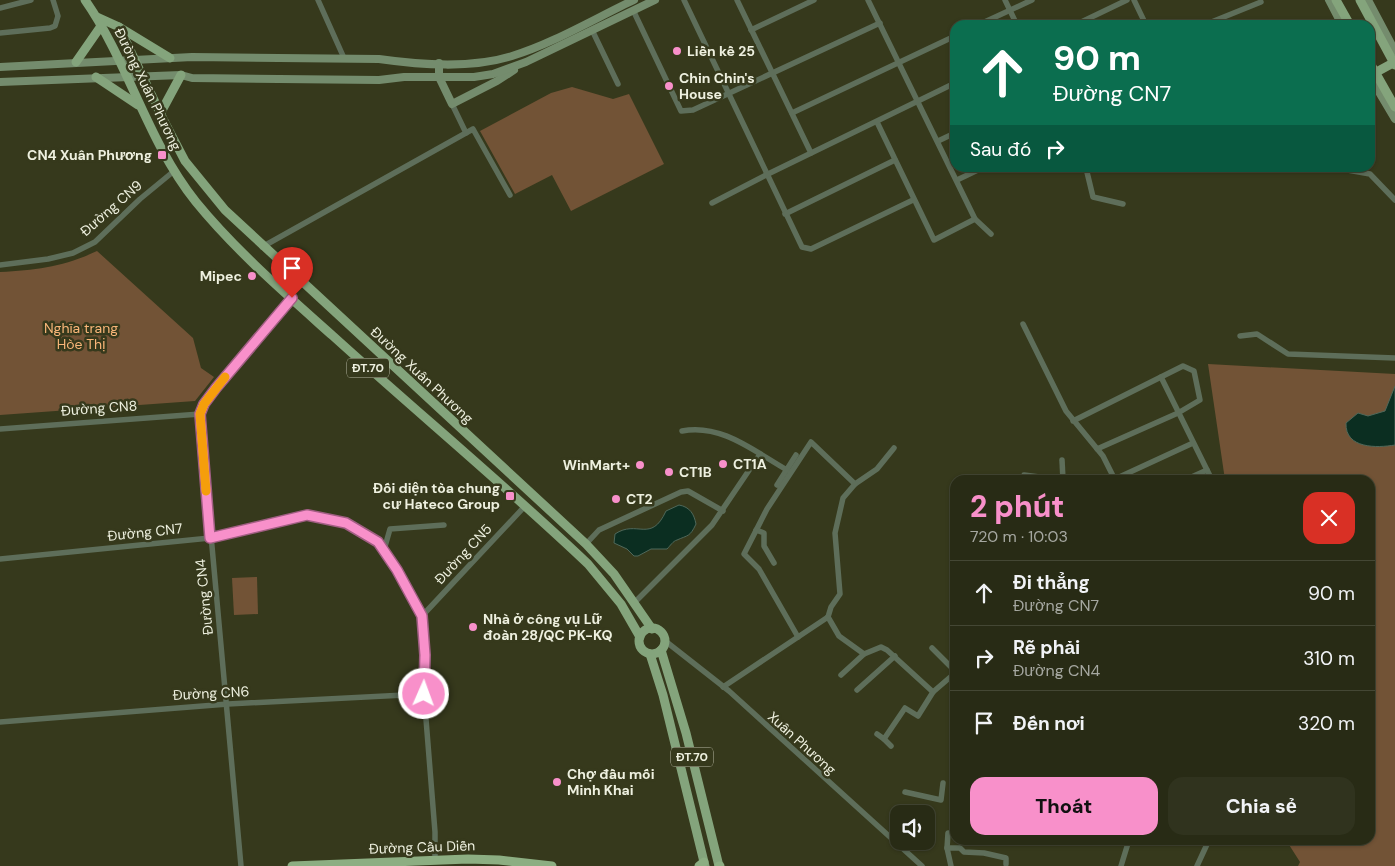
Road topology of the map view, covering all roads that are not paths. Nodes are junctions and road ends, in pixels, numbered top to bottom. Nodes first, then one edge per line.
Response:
1 (31, 0) edge
2 (53, 0) edge
3 (85, 0) edge
4 (318, 0) edge
5 (634, 0) edge
6 (654, 0) edge
7 (684, 0) edge
8 (736, 0) edge
9 (814, 0) edge
10 (868, 0) edge
11 (1005, 0) edge
12 (1032, 0) edge
13 (1127, 0) edge
14 (1134, 0) edge
15 (1328, 0) edge
16 (1336, 0) edge
17 (1360, 0) edge
18 (1368, 0) edge
19 (1261, 2) dead end
20 (0, 8) edge
21 (633, 10) junction
22 (1010, 10) junction
23 (989, 20) edge
24 (1015, 20) edge
25 (1085, 20) edge
26 (1144, 20) edge
27 (1216, 20) edge
28 (1339, 20) edge
29 (1347, 20) edge
30 (1371, 20) edge
31 (99, 21) junction
32 (880, 23) junction
33 (119, 27) junction
34 (1375, 27) edge
35 (592, 30) junction
36 (751, 30) junction
37 (0, 33) edge
38 (950, 38) edge
39 (1394, 48) edge
40 (170, 58) junction
41 (181, 58) junction
42 (344, 58) junction
43 (118, 60) junction
44 (134, 60) junction
45 (899, 61) junction
46 (76, 62) junction
47 (526, 62) junction
48 (438, 63) junction
49 (1395, 63) edge
50 (0, 67) edge
51 (1375, 73) edge
52 (181, 74) junction
53 (772, 74) junction
54 (125, 76) junction
55 (142, 76) junction
56 (96, 77) junction
57 (439, 77) junction
58 (1375, 79) edge
59 (1375, 81) edge
60 (0, 82) edge
61 (618, 84) dead end
62 (950, 85) edge
63 (728, 94) junction
64 (918, 101) junction
65 (452, 104) junction
66 (139, 105) junction
67 (1395, 106) edge
68 (792, 113) junction
69 (161, 116) junction
70 (1395, 119) edge
71 (877, 122) junction
72 (149, 126) junction
73 (466, 133) junction
74 (950, 135) edge
75 (938, 141) junction
76 (811, 153) junction
77 (895, 160) junction
78 (950, 166) edge
79 (174, 171) junction
80 (953, 172) edge
81 (974, 172) edge
82 (1087, 172) edge
83 (1359, 172) edge
84 (766, 174) junction
85 (957, 180) junction
86 (510, 195) dead end
87 (913, 200) junction
88 (1395, 200) edge
89 (712, 203) dead end
90 (1123, 204) dead end
91 (785, 214) junction
92 (975, 220) junction
93 (246, 231) junction
94 (991, 234) dead end
95 (235, 244) junction
96 (262, 247) junction
97 (0, 265) edge
98 (292, 298) junction
99 (1023, 324) dead end
100 (1240, 336) dead end
101 (1395, 358) edge
102 (1161, 377) junction
103 (1178, 413) junction
104 (200, 414) junction
105 (1073, 421) junction
106 (0, 429) edge
107 (682, 432) dead end
108 (1193, 443) junction
109 (894, 448) dead end
110 (1097, 449) junction
111 (760, 454) junction
112 (796, 455) dead end
113 (1062, 460) dead end
114 (787, 470) junction
115 (1207, 470) junction
116 (1063, 475) edge
117 (1112, 475) edge
118 (1126, 475) edge
119 (1196, 475) edge
120 (1210, 475) edge
121 (855, 484) junction
122 (777, 485) dead end
123 (525, 506) junction
124 (723, 511) junction
125 (444, 525) dead end
126 (756, 530) junction
127 (210, 538) junction
128 (586, 544) junction
129 (384, 550) junction
130 (0, 559) edge
131 (774, 563) dead end
132 (635, 602) junction
133 (422, 616) junction
134 (828, 618) junction
135 (652, 629) junction
136 (640, 637) junction
137 (798, 637) junction
138 (664, 640) junction
139 (932, 648) dead end
140 (661, 650) junction
141 (650, 654) junction
142 (864, 654) junction
143 (895, 656) junction
144 (950, 667) edge
145 (841, 675) dead end
146 (950, 677) edge
147 (723, 687) junction
148 (857, 690) dead end
149 (933, 692) junction
150 (424, 694) junction
151 (228, 704) junction
152 (0, 722) edge
153 (877, 734) dead end
154 (884, 739) junction
155 (891, 746) dead end
156 (943, 784) dead end
157 (904, 792) dead end
158 (950, 833) edge
159 (1127, 845) edge
160 (1207, 845) edge
161 (947, 848) junction
162 (435, 860) junction
163 (1006, 864) dead end
164 (703, 865) edge
165 (241, 866) edge
166 (292, 866) edge
167 (297, 866) edge
168 (552, 866) edge
169 (720, 866) edge
170 (922, 866) edge
171 (951, 866) edge
172 (1121, 866) edge
173 (1198, 866) edge

1 - 20 street
2 - 37 street
3 - 31 main road, Đường Xuân Phương / ĐT.70
4 - 42 street
5 - 48 main road
6 - 21 main road
7 - 63 street
8 - 36 street
9 - 36 street
10 - 32 street
11 - 22 street
12 - 22 street
13 - 25 street
14 - 26 street
15 - 28 main road
16 - 29 main road
17 - 30 main road
18 - 39 main road
19 - 27 street
21 - 35 main road
21 - 63 street
22 - 23 street
22 - 24 street
31 - 33 main road, Đường Xuân Phương / ĐT.70
31 - 43 main road, Đường Xuân Phương / ĐT.70
31 - 46 main road
32 - 45 street
32 - 53 street
33 - 40 main road
33 - 44 main road, Đường Xuân Phương / ĐT.70
34 - 49 main road
35 - 47 main road
35 - 61 street
36 - 53 street
38 - 45 street
40 - 41 main road
40 - 44 main road
41 - 42 main road
41 - 52 main road
42 - 48 main road
43 - 44 main road
43 - 46 main road
43 - 54 main road, Đường Xuân Phương / ĐT.70
44 - 55 main road, Đường Xuân Phương / ĐT.70
45 - 64 street
45 - 68 street
46 - 50 main road
47 - 57 main road
47 - 65 main road
48 - 57 main road
49 - 51 main road
52 - 55 main road
52 - 57 main road
52 - 69 main road
53 - 63 street
53 - 68 street
54 - 55 main road
54 - 56 main road
54 - 66 main road, Đường Xuân Phương / ĐT.70
55 - 69 main road, Đường Xuân Phương / ĐT.70
56 - 60 main road
56 - 66 main road
57 - 65 main road
58 - 67 main road
59 - 70 main road
62 - 64 street
63 - 84 street
64 - 71 street
64 - 75 street
65 - 73 street
66 - 72 main road, Đường Xuân Phương / ĐT.70
68 - 76 street
69 - 72 main road
69 - 93 main road, Đường Xuân Phương / ĐT.70
71 - 76 street
71 - 77 street
72 - 79 main road, Đường Xuân Phương / ĐT.70
73 - 86 street
73 - 96 street
74 - 75 street
75 - 78 street
76 - 84 street
77 - 87 street
77 - 91 street
79 - 95 main road, Đường Xuân Phương / ĐT.70
79 - 97 street, Đường CN9
80 - 85 street
81 - 85 street
82 - 90 street
83 - 88 street
84 - 89 street
84 - 91 street
85 - 92 street
87 - 91 street
87 - 92 street
92 - 94 street
93 - 95 main road
93 - 96 main road, Đường Xuân Phương / ĐT.70
95 - 98 main road, Đường Xuân Phương / ĐT.70
96 - 128 main road, Đường Xuân Phương / ĐT.70
98 - 104 street
98 - 123 main road, Đường Xuân Phương / ĐT.70
99 - 105 street
100 - 101 street
102 - 103 street
102 - 103 street
102 - 105 street
103 - 108 street
103 - 110 street
104 - 106 street, Đường CN8
104 - 127 street, Đường CN4
105 - 110 street
107 - 111 street
108 - 115 street
108 - 118 street
109 - 121 street
110 - 117 street
111 - 114 street
111 - 124 street
112 - 114 street
113 - 116 street
114 - 122 street
115 - 119 street
115 - 120 street
121 - 126 street
121 - 134 street
123 - 133 street, Đường CN5
123 - 136 main road, Đường Xuân Phương / ĐT.70
124 - 128 street
124 - 132 street
125 - 129 street
126 - 131 street
126 - 137 street
127 - 129 street, Đường CN7
127 - 130 street, Đường CN7
127 - 151 street, Đường CN4
128 - 132 main road, Đường Xuân Phương / ĐT.70
129 - 133 street, Đường CN7
132 - 135 main road, Đường Xuân Phương / ĐT.70
133 - 150 street
134 - 137 street
134 - 142 street
135 - 136 main road
135 - 138 main road
136 - 141 main road
137 - 147 street
138 - 140 main road
138 - 147 street, Xuân Phương
139 - 144 street
140 - 141 main road
140 - 169 main road, ĐT.70
141 - 164 main road, ĐT.70
142 - 143 street
142 - 145 street
143 - 148 street
143 - 149 street
146 - 149 street
147 - 170 street, Xuân Phương
149 - 154 street
150 - 151 street, Đường CN6
150 - 162 street
151 - 152 street, Đường CN6
151 - 165 street, Đường CN4
153 - 154 street
154 - 155 street
156 - 157 street
158 - 161 street
159 - 172 street
160 - 173 street
161 - 163 street
161 - 171 street
162 - 167 highway, Đường Cầu Diễn
162 - 168 highway, Đường Cầu Diễn
166 - 167 highway, Đường Cầu Diễn

